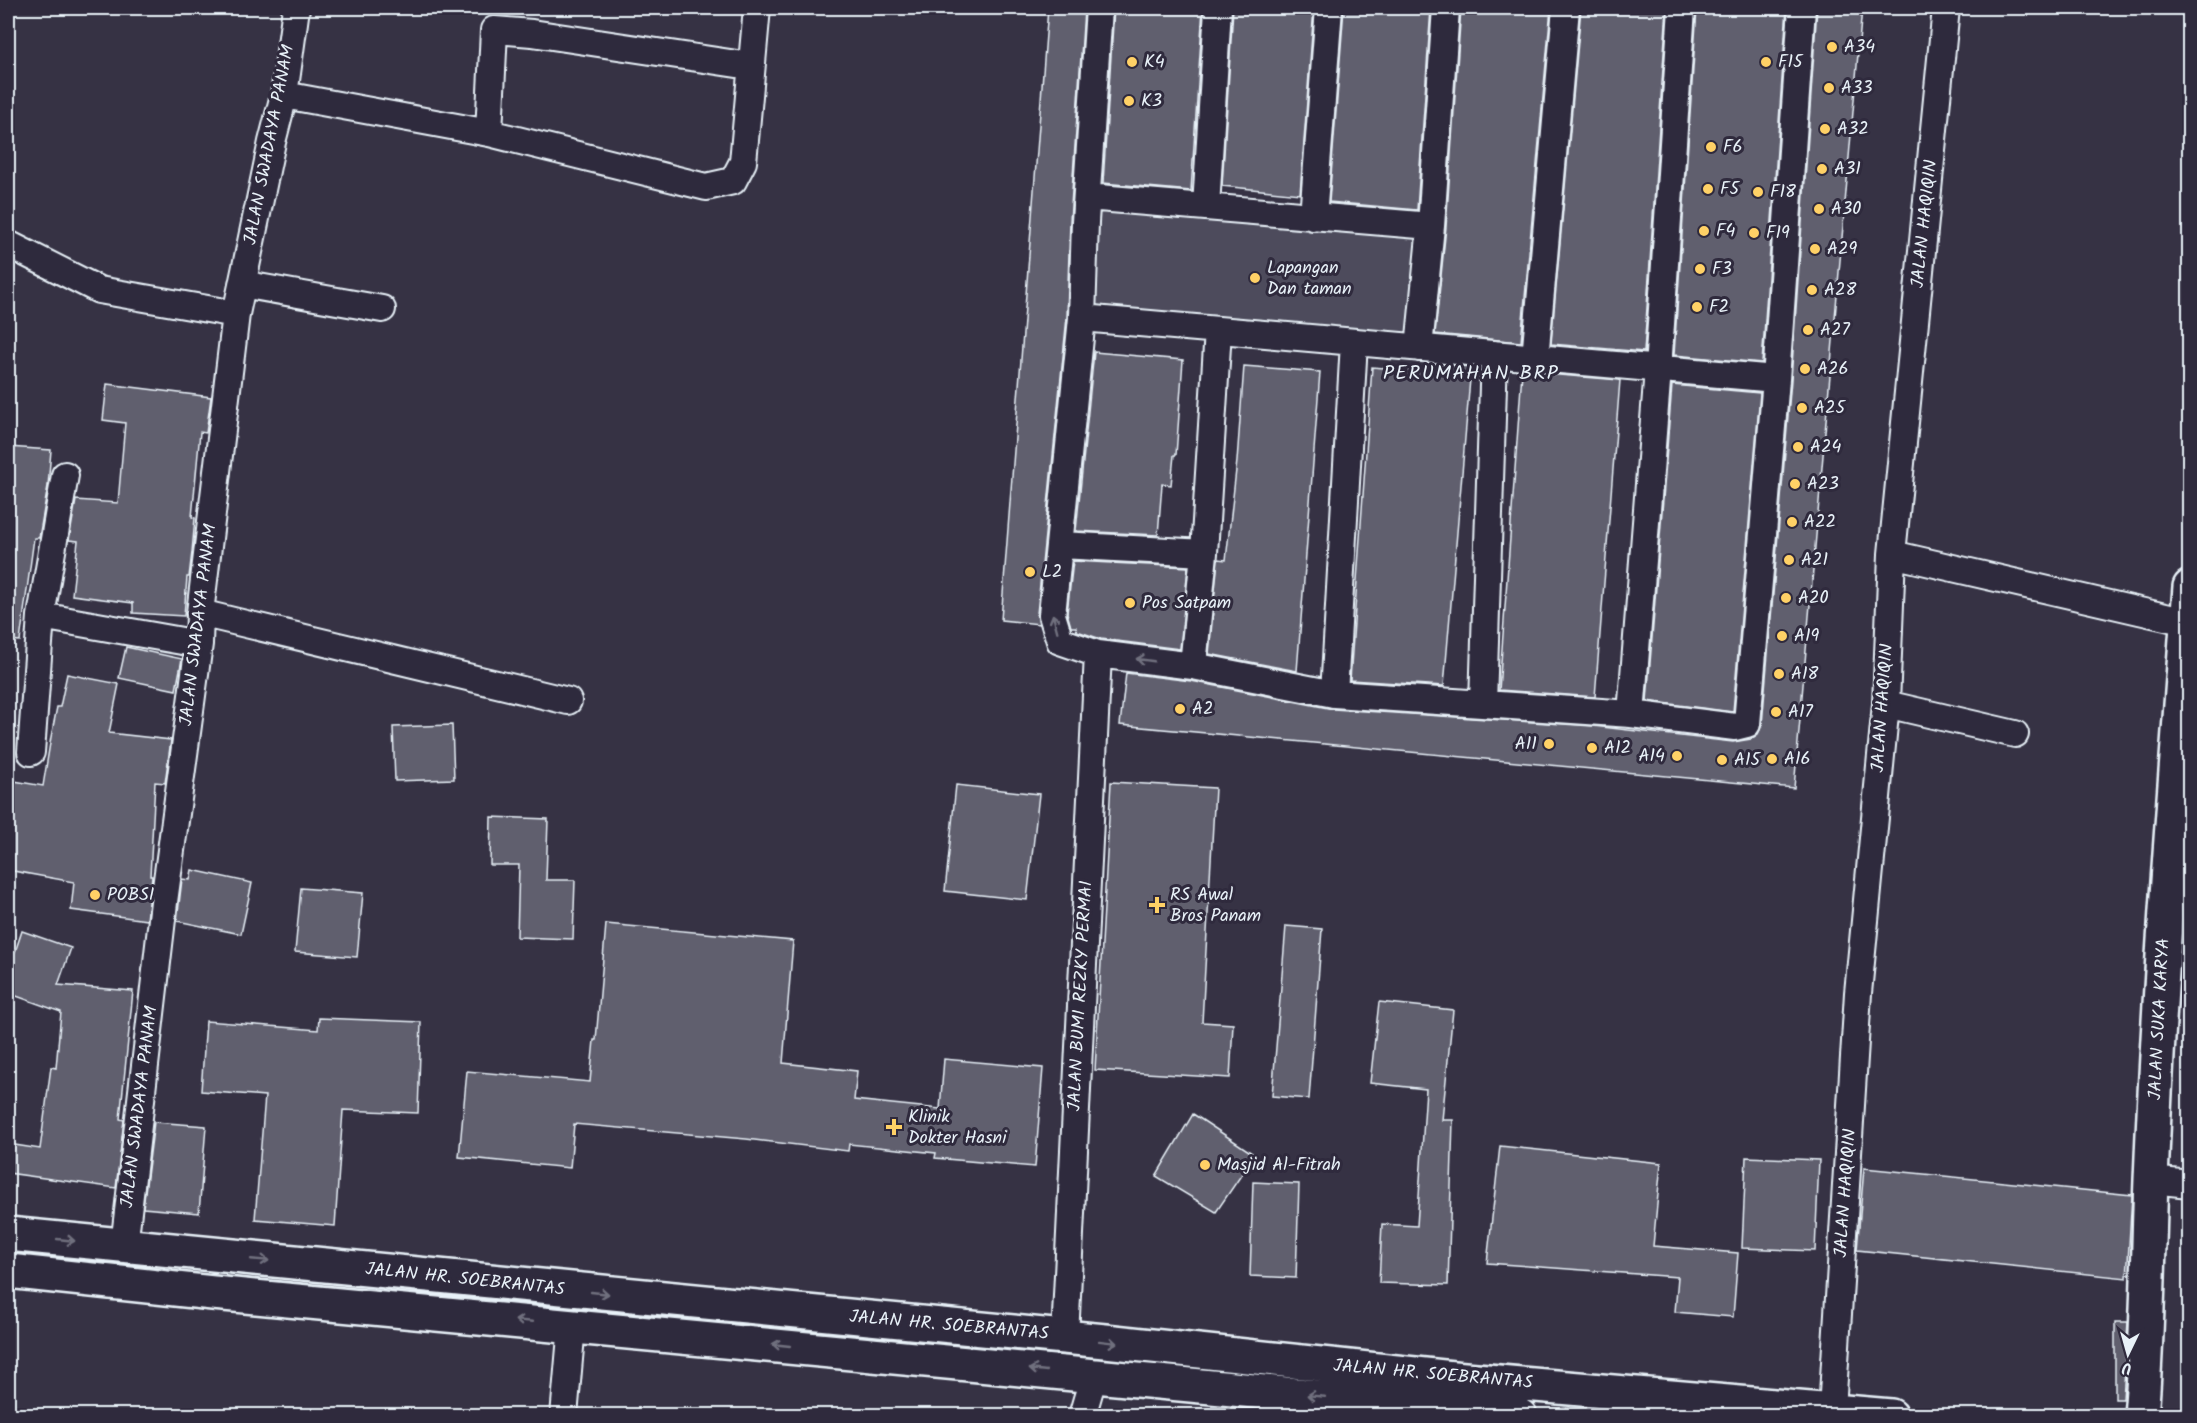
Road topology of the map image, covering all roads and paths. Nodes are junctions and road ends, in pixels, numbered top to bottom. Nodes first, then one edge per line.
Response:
1 (296, 8) edge
2 (757, 8) edge
3 (1100, 8) edge
4 (1218, 8) edge
5 (1329, 8) edge
6 (1446, 8) edge
7 (1566, 8) edge
8 (1682, 8) edge
9 (1802, 8) edge
10 (1946, 8) edge
11 (494, 19) edge
12 (750, 66) junction
13 (284, 95) junction
14 (489, 133) junction
15 (1087, 197) junction
16 (1206, 207) junction
17 (1313, 217) junction
18 (1431, 226) junction
19 (8, 244) edge
20 (242, 284) junction
21 (382, 309) dead end
22 (236, 314) junction
23 (1082, 318) junction
24 (1218, 330) junction
25 (1354, 342) junction
26 (1419, 348) junction
27 (1494, 354) junction
28 (1535, 359) junction
29 (1658, 369) junction
30 (1776, 379) junction
31 (65, 475) dead end
32 (1060, 545) junction
33 (1204, 554) junction
34 (1892, 554) junction
35 (2190, 587) edge
36 (200, 613) junction
37 (42, 616) junction
38 (2187, 622) junction
39 (199, 644) junction
40 (1098, 654) junction
41 (2187, 661) edge
42 (1193, 666) junction
43 (1334, 694) junction
44 (568, 701) dead end
45 (1483, 704) junction
46 (1886, 704) junction
47 (1631, 714) junction
48 (2015, 734) dead end
49 (31, 752) dead end
50 (2151, 1180) junction
51 (2190, 1184) edge
52 (8, 1234) edge
53 (124, 1246) junction
54 (8, 1271) edge
55 (816, 1314) junction
56 (572, 1325) junction
57 (1065, 1337) junction
58 (814, 1348) junction
59 (1094, 1375) junction
60 (1832, 1410) junction
61 (1444, 1412) edge
62 (564, 1416) edge
63 (1082, 1416) edge
64 (1520, 1416) edge
65 (1891, 1416) edge
66 (2141, 1416) edge

1 - 13 street, JALAN SWADAYA PANAM
2 - 12 street
3 - 15 street
4 - 16 street
5 - 17 street
6 - 18 street
7 - 28 street
8 - 29 street
9 - 30 street
10 - 34 street, JALAN HAQIQIN
11 - 12 street
11 - 14 street
12 - 14 street
13 - 14 street
13 - 20 street, JALAN SWADAYA PANAM
15 - 16 street
15 - 23 street
16 - 17 street
17 - 18 street
18 - 26 street
19 - 22 street
20 - 21 street
20 - 22 street, JALAN SWADAYA PANAM
22 - 36 street, JALAN SWADAYA PANAM
23 - 24 street
23 - 32 street
24 - 25 street
24 - 33 street
25 - 26 street
25 - 43 street
26 - 27 street
27 - 28 street
27 - 45 street
28 - 29 street
29 - 30 street
29 - 47 street
30 - 47 street
31 - 37 street
32 - 33 street
40 -> 32 street
33 - 42 street
34 - 38 street
34 - 46 street, JALAN HAQIQIN
35 - 38 main road, JALAN SUKA KARYA
36 - 39 street, JALAN SWADAYA PANAM
36 - 44 street
37 - 39 street
37 - 49 street
38 - 41 main road, JALAN SUKA KARYA
39 - 53 street, JALAN SWADAYA PANAM
42 -> 40 street
40 - 57 street, JALAN BUMI REZKY PERMAI
41 - 50 main road, JALAN SUKA KARYA
42 - 43 street
43 - 45 street
45 - 47 street
46 - 48 street
46 - 60 street, JALAN HAQIQIN
50 - 51 street
50 - 66 main road, JALAN SUKA KARYA
52 -> 53 main road, JALAN HR. SOEBRANTAS
53 -> 55 main road, JALAN HR. SOEBRANTAS
56 -> 54 main road, JALAN HR. SOEBRANTAS
55 - 57 main road, JALAN HR. SOEBRANTAS
55 - 58 main road
58 -> 56 main road, JALAN HR. SOEBRANTAS
56 - 62 street
57 -> 60 main road, JALAN HR. SOEBRANTAS
59 -> 58 main road, JALAN HR. SOEBRANTAS
61 -> 59 main road, JALAN HR. SOEBRANTAS
59 - 63 street
60 - 65 main road, JALAN HR. SOEBRANTAS
61 - 64 main road, JALAN HR. SOEBRANTAS

